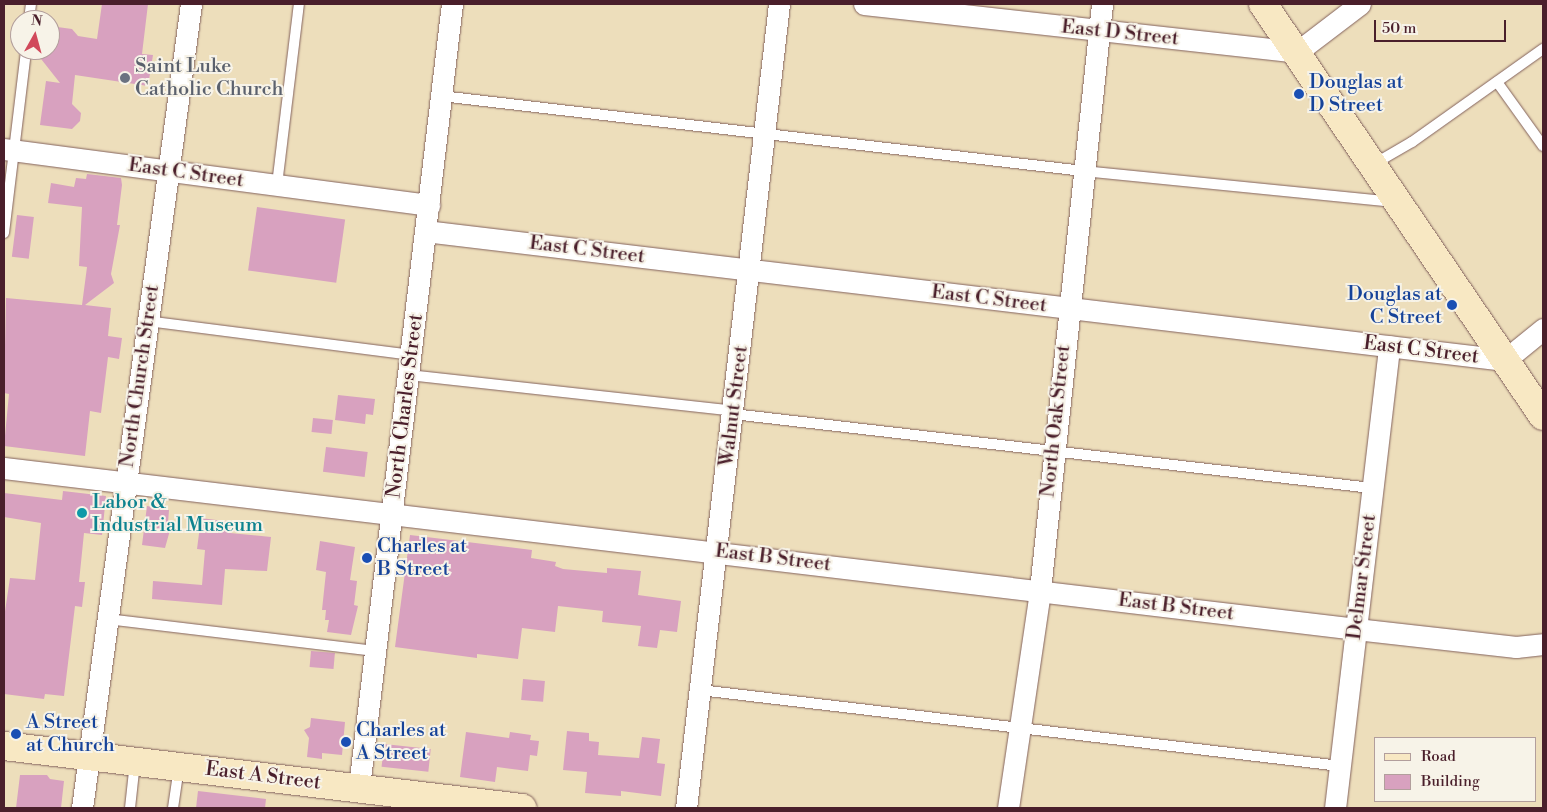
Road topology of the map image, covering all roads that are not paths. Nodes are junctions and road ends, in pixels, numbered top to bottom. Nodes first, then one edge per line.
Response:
1 (191, 4) edge
2 (299, 4) edge
3 (452, 4) edge
4 (779, 4) edge
5 (864, 4) edge
6 (869, 4) edge
7 (1102, 4) edge
8 (1263, 4) edge
9 (1360, 4) edge
10 (1099, 30) junction
11 (1543, 50) edge
12 (1297, 52) junction
13 (24, 60) edge
14 (1497, 82) junction
15 (441, 96) junction
16 (765, 136) junction
17 (1543, 146) edge
18 (9, 149) edge
19 (1373, 165) junction
20 (168, 171) junction
21 (1083, 171) junction
22 (277, 185) junction
23 (1398, 203) junction
24 (429, 205) junction
25 (426, 230) junction
26 (4, 233) edge
27 (750, 269) junction
28 (1067, 309) junction
29 (147, 321) junction
30 (1543, 329) edge
31 (1389, 346) junction
32 (1505, 360) junction
33 (410, 365) junction
34 (733, 413) junction
35 (1543, 416) edge
36 (1053, 451) junction
37 (4, 468) edge
38 (126, 482) junction
39 (1372, 488) junction
40 (392, 512) junction
41 (717, 552) junction
42 (1040, 590) junction
43 (107, 620) junction
44 (1356, 629) junction
45 (1543, 644) edge
46 (376, 651) junction
47 (700, 690) junction
48 (1019, 730) junction
49 (4, 746) edge
50 (89, 756) junction
51 (135, 761) junction
52 (180, 766) junction
53 (1340, 766) junction
54 (357, 798) edge
55 (82, 808) edge
56 (130, 808) edge
57 (173, 808) edge
58 (522, 808) edge
59 (686, 808) edge
60 (1008, 808) edge
61 (1335, 808) edge

1 - 20 street, North Church Street
2 - 22 lane
3 - 15 street, North Charles Street
4 - 16 street, Walnut Street
5 - 6 street, East D Street
6 - 10 street, East D Street
7 - 10 street, North Oak Street
8 - 12 main road
9 - 12 street
10 - 12 street, East D Street
10 - 21 street, North Oak Street
11 - 14 lane
12 - 19 main road
13 - 18 lane
14 - 17 lane
14 - 19 lane
15 - 16 lane
15 - 24 street, North Charles Street
16 - 21 lane
16 - 27 street, Walnut Street
18 - 20 street, East C Street
18 - 26 lane
19 - 23 main road
20 - 22 street, East C Street
20 - 29 street, North Church Street
21 - 23 lane
21 - 28 street, North Oak Street
22 - 24 street, East C Street
23 - 32 main road
24 - 25 street, North Charles Street
25 - 27 street, East C Street
25 - 33 street, North Charles Street
27 - 28 street, East C Street
27 - 34 street, Walnut Street
28 - 31 street, East C Street
28 - 36 street, North Oak Street
29 - 33 lane
29 - 38 street, North Church Street
30 - 32 street, East C Street
31 - 32 street, East C Street
31 - 39 street, Delmar Street
32 - 35 main road
33 - 34 lane
33 - 40 street, North Charles Street
34 - 36 lane
34 - 41 street, Walnut Street
36 - 39 lane
36 - 42 street, North Oak Street
37 - 38 street, East B Street
38 - 40 street, East B Street
38 - 43 street, North Church Street
39 - 44 street, Delmar Street
40 - 41 street, East B Street
40 - 46 street, North Charles Street
41 - 42 street, East B Street
41 - 47 street, Walnut Street
42 - 44 street, East B Street
42 - 48 street, North Oak Street
43 - 46 lane
43 - 50 street, North Church Street
44 - 45 street, East B Street
44 - 53 street, Delmar Street
46 - 54 street, North Charles Street
47 - 48 lane
47 - 59 street, Walnut Street
48 - 53 lane
48 - 60 street, North Oak Street
49 - 50 main road, East A Street
50 - 51 main road, East A Street
50 - 55 street, North Church Street
51 - 52 main road, East A Street
51 - 56 lane
52 - 54 main road, East A Street
52 - 57 lane
53 - 61 street, Delmar Street
54 - 58 main road, East A Street

